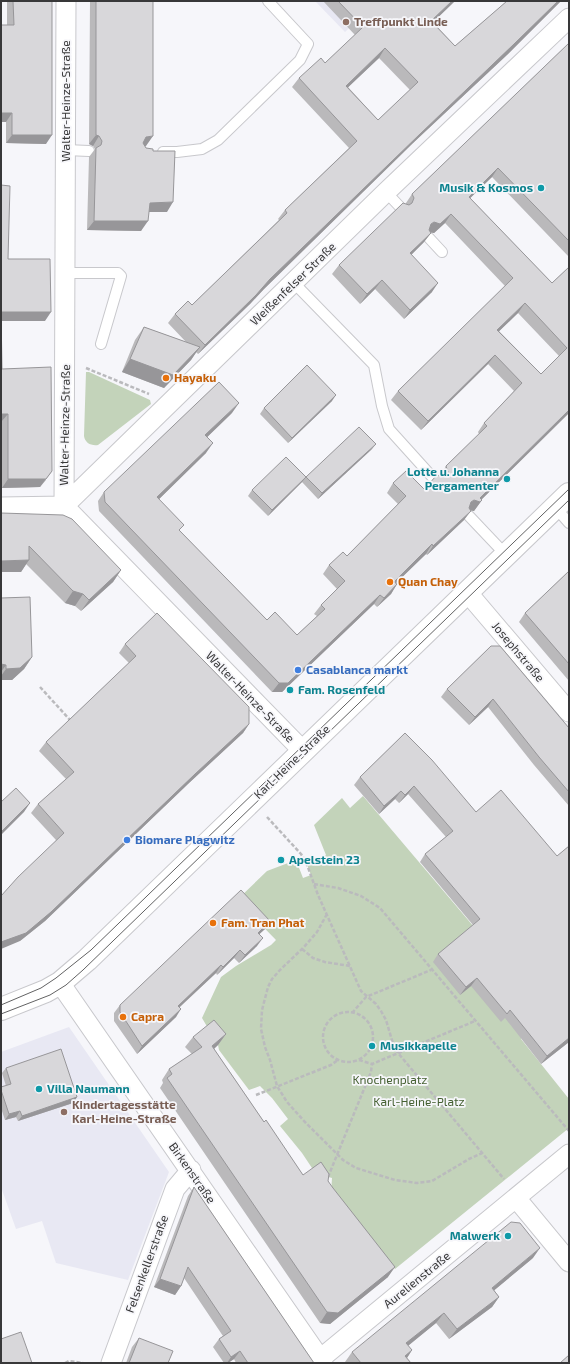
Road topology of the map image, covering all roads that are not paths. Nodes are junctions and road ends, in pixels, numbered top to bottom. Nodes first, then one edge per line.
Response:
1 (66, 1) edge
2 (268, 1) edge
3 (569, 18) edge
4 (66, 150) junction
5 (89, 151) dead end
6 (156, 152) edge
7 (386, 192) junction
8 (401, 208) edge
9 (429, 238) edge
10 (442, 252) dead end
11 (66, 273) junction
12 (294, 284) junction
13 (101, 344) dead end
14 (435, 480) edge
15 (64, 506) junction
16 (1, 507) edge
17 (564, 508) edge
18 (469, 516) edge
19 (506, 555) junction
20 (467, 592) junction
21 (569, 712) edge
22 (303, 751) junction
23 (60, 983) junction
24 (1, 1010) edge
25 (569, 1154) edge
26 (191, 1170) junction
27 (516, 1198) junction
28 (569, 1262) edge
29 (322, 1361) edge
30 (111, 1363) edge

1 - 4 street, Walter-Heinze-Straße
2 - 6 lane
3 - 7 street, Weißenfelser Straße
4 - 5 lane
4 - 11 street, Walter-Heinze-Straße
7 - 8 lane
7 - 12 street, Weißenfelser Straße
9 - 10 lane
11 - 13 lane
11 - 15 street, Walter-Heinze-Straße
12 - 14 lane
12 - 15 street, Weißenfelser Straße
15 - 16 street
15 - 22 street, Walter-Heinze-Straße
17 - 19 street, Karl-Heine-Straße
18 - 19 lane
19 - 20 street, Karl-Heine-Straße
20 - 21 street, Josephstraße
20 - 22 street, Karl-Heine-Straße
22 - 23 street, Karl-Heine-Straße
23 - 24 street, Karl-Heine-Straße
23 - 26 street, Birkenstraße
25 - 27 street, Aurelienstraße
26 - 29 street, Birkenstraße
26 - 30 street, Felsenkellerstraße
27 - 28 street
27 - 29 street, Aurelienstraße

